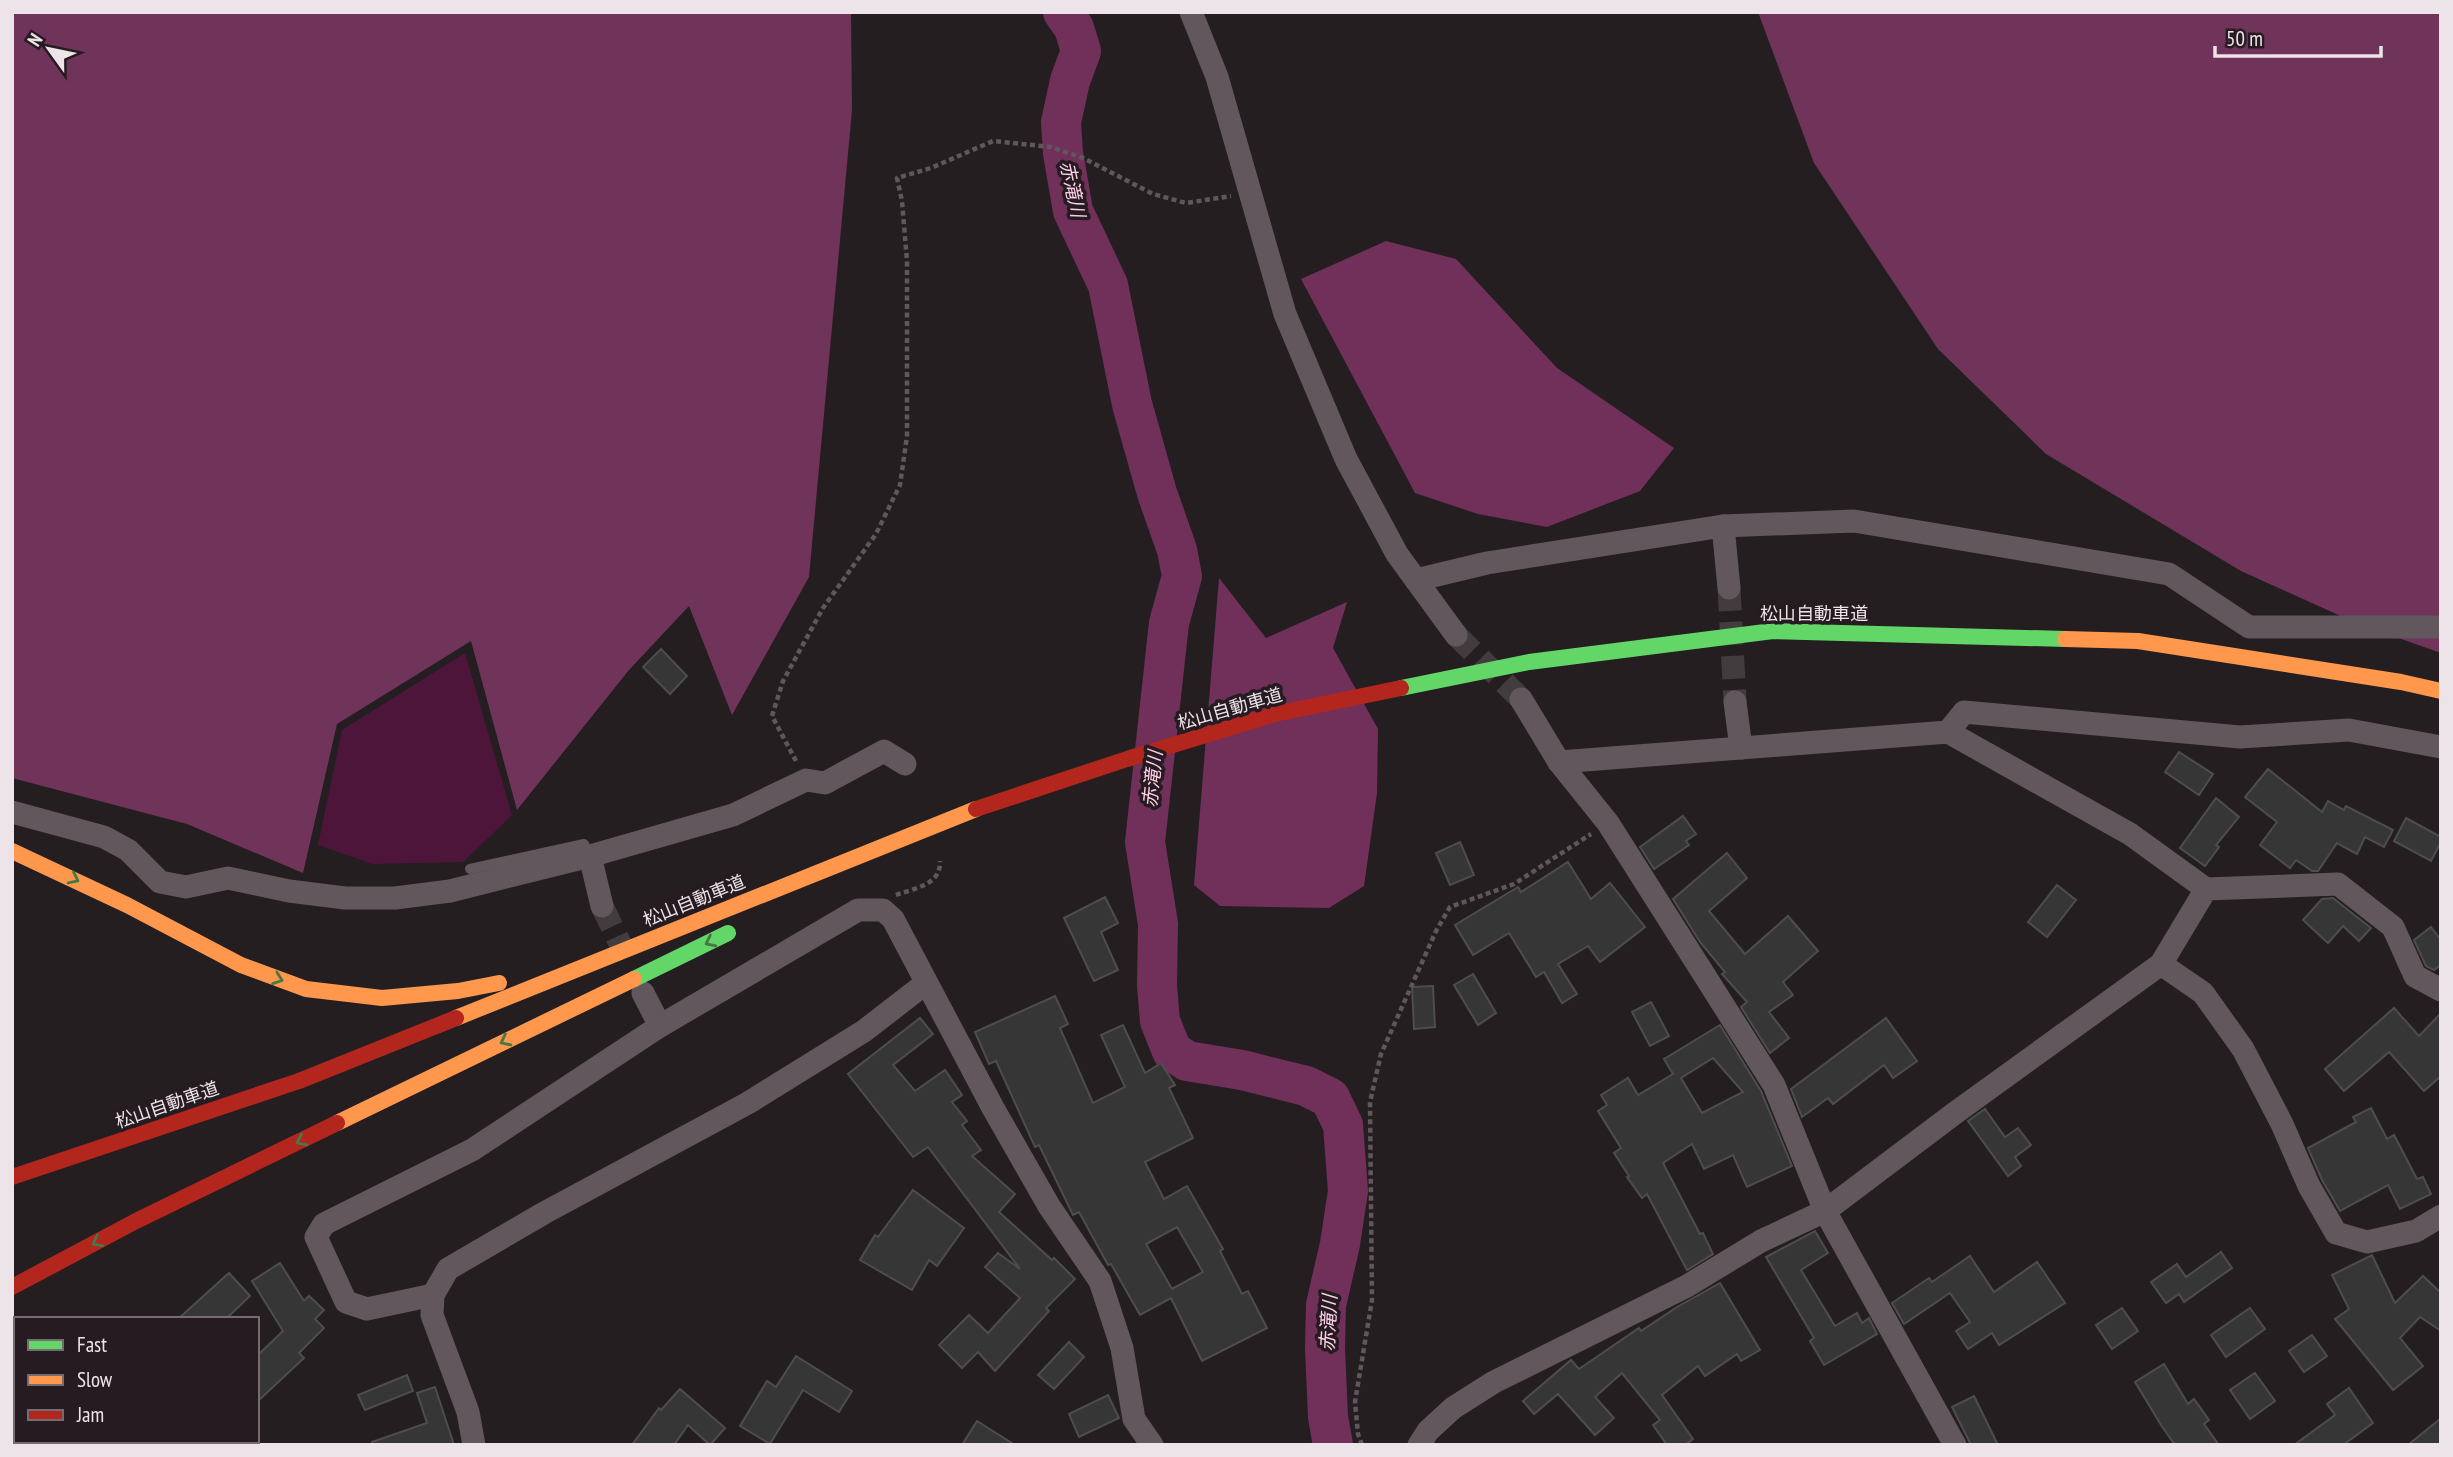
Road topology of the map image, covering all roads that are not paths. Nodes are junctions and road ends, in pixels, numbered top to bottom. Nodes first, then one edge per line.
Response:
1 (1191, 12) edge
2 (1723, 526) junction
3 (1416, 580) junction
4 (1729, 588) tunnel mouth
5 (2441, 626) edge
6 (1455, 635) tunnel mouth
7 (2441, 691) edge
8 (1521, 699) tunnel mouth
9 (1735, 702) tunnel mouth
10 (1948, 732) junction
11 (2441, 747) edge
12 (1741, 748) junction
13 (1559, 762) junction
14 (905, 764) dead end
15 (991, 804) junction
16 (12, 812) edge
17 (12, 851) edge
18 (590, 856) junction
19 (470, 869) dead end
20 (2206, 889) junction
21 (810, 893) dead end
22 (602, 906) tunnel mouth
23 (747, 924) dead end
24 (2161, 964) junction
25 (574, 970) junction
26 (926, 983) junction
27 (2441, 990) edge
28 (643, 993) dead end
29 (660, 1026) junction
30 (12, 1177) edge
31 (1825, 1210) junction
32 (2441, 1216) edge
33 (12, 1287) edge
34 (433, 1295) junction
35 (474, 1445) edge
36 (1152, 1445) edge
37 (1419, 1445) edge
38 (1955, 1445) edge

1 - 3 street
2 - 3 street
2 - 4 street
2 - 5 street
3 - 6 street
7 - 15 highway, 松山自動車道
8 - 13 street
9 - 12 street
10 - 11 street
10 - 12 street
10 - 20 street
12 - 13 street
13 - 31 street
14 - 18 street
15 - 21 highway
15 - 25 highway, 松山自動車道
16 - 18 street
17 -> 25 highway
18 - 19 lane
18 - 22 street
20 - 24 street
20 - 27 street
23 -> 33 highway
24 - 31 street
24 - 32 street
25 - 30 highway, 松山自動車道
26 - 29 street
26 - 34 street
26 - 36 street
28 - 29 street
29 - 34 street
31 - 37 street
31 - 38 street
34 - 35 street

